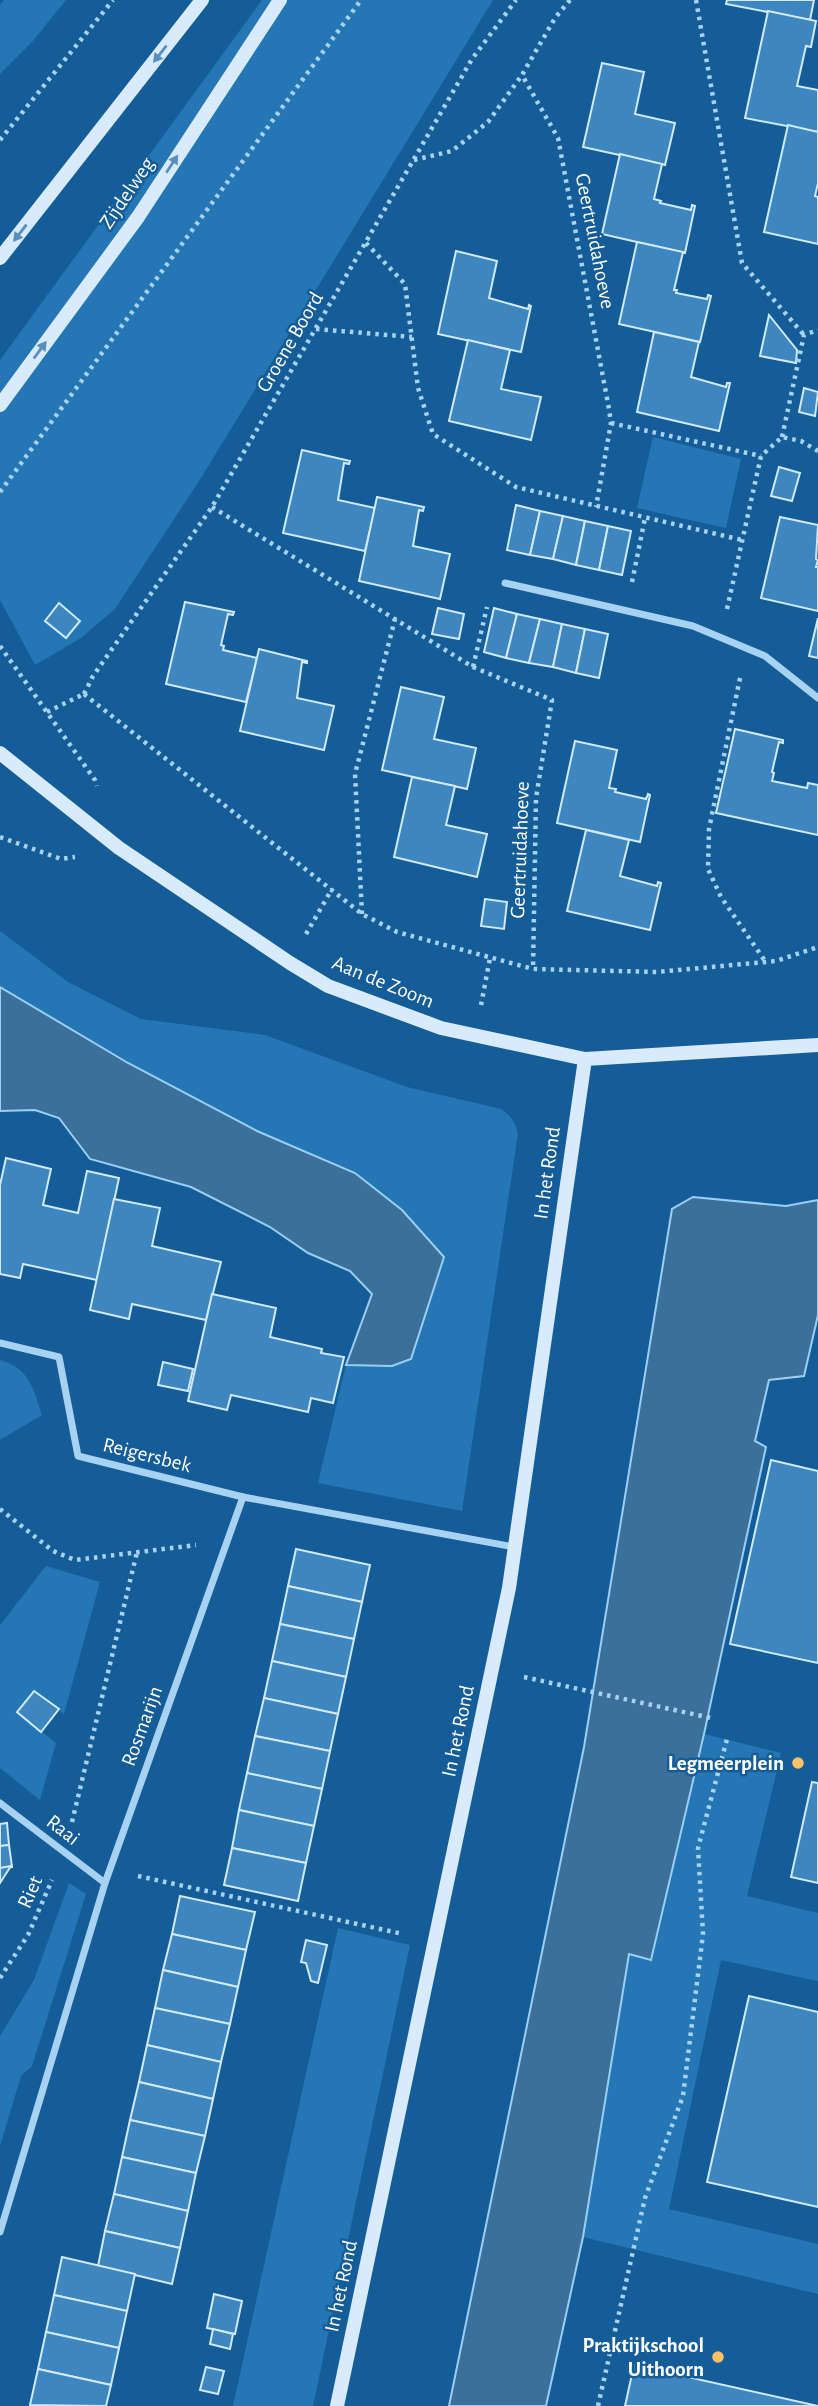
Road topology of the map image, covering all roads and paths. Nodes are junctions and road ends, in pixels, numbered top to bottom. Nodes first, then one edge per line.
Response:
1 (113, 0) edge
2 (201, 0) edge
3 (280, 0) edge
4 (361, 0) edge
5 (516, 0) edge
6 (570, 0) edge
7 (696, 0) edge
8 (522, 75) junction
9 (0, 140) edge
10 (413, 160) junction
11 (366, 243) junction
12 (0, 258) edge
13 (316, 329) junction
14 (818, 330) edge
15 (804, 335) junction
16 (412, 337) junction
17 (0, 405) edge
18 (611, 423) junction
19 (782, 437) junction
20 (818, 452) edge
21 (761, 456) junction
22 (0, 492) edge
23 (596, 507) junction
24 (212, 508) junction
25 (646, 518) junction
26 (742, 540) junction
27 (505, 583) joint
28 (626, 610) junction
29 (395, 619) junction
30 (720, 637) junction
31 (0, 646) edge
32 (747, 648) junction
33 (473, 667) junction
34 (84, 694) junction
35 (818, 698) edge
36 (47, 712) junction
37 (0, 753) edge
38 (99, 791) dead end
39 (0, 836) edge
40 (118, 848) junction
41 (332, 889) junction
42 (362, 914) junction
43 (818, 947) edge
44 (490, 958) junction
45 (766, 961) junction
46 (290, 963) junction
47 (533, 969) junction
48 (476, 1036) junction
49 (818, 1045) edge
50 (585, 1059) junction
51 (0, 1343) edge
52 (243, 1497) junction
53 (0, 1510) edge
54 (227, 1541) junction
55 (514, 1547) junction
56 (137, 1552) junction
57 (492, 1671) junction
58 (711, 1717) dead end
59 (726, 1739) dead end
60 (0, 1803) edge
61 (64, 1854) junction
62 (110, 1870) junction
63 (105, 1883) junction
64 (435, 1941) junction
65 (0, 1978) edge
66 (0, 2232) edge
67 (337, 2406) edge
68 (598, 2406) edge

1 - 9 path
2 -> 12 street
17 -> 3 street, Zijdelweg
4 - 22 path
5 - 10 path, Groene Boord
6 - 8 path
7 - 15 path
8 - 10 path
8 - 18 path, Geertruidahoeve
10 - 11 path, Groene Boord
11 - 13 path, Groene Boord
11 - 16 path
13 - 16 path
13 - 24 path, Groene Boord
14 - 15 path
15 - 19 path
16 - 23 path
18 - 21 path
18 - 23 path, Geertruidahoeve
19 - 20 path
19 - 21 path
21 - 26 path
23 - 25 path
24 - 29 path, Geertruidahoeve
24 - 34 path, Groene Boord
25 - 26 path
25 - 28 path
26 - 30 path
27 - 28 street
27 - 33 path
28 - 30 street
29 - 33 path, Geertruidahoeve
29 - 42 path
30 - 32 street
31 - 36 path
32 - 35 street
32 - 45 path
33 - 47 path, Geertruidahoeve
34 - 36 path
34 - 41 path
36 - 38 path
37 - 40 street, Aan de Zoom
39 - 40 path
40 - 46 street, Aan de Zoom
41 - 42 path
41 - 46 path
42 - 44 path
43 - 45 path
44 - 47 path
44 - 48 path
45 - 47 path
46 - 48 street, Aan de Zoom
48 - 50 street, Aan de Zoom
49 - 50 street, Aan de Zoom
50 - 55 street, In het Rond
51 - 52 street, Reigersbek
52 - 54 street, Rosmarijn
52 - 55 street
53 - 56 path
54 - 56 path
54 - 62 street, Rosmarijn
55 - 57 street, In het Rond
56 - 61 path, Riet
57 - 58 path
57 - 64 street, In het Rond
59 - 68 path
60 - 61 street, Raai
61 - 63 street, Raai
61 - 65 path, Riet
62 - 63 street, Rosmarijn
62 - 64 path
63 - 66 street, Rosmarijn
64 - 67 street, In het Rond

